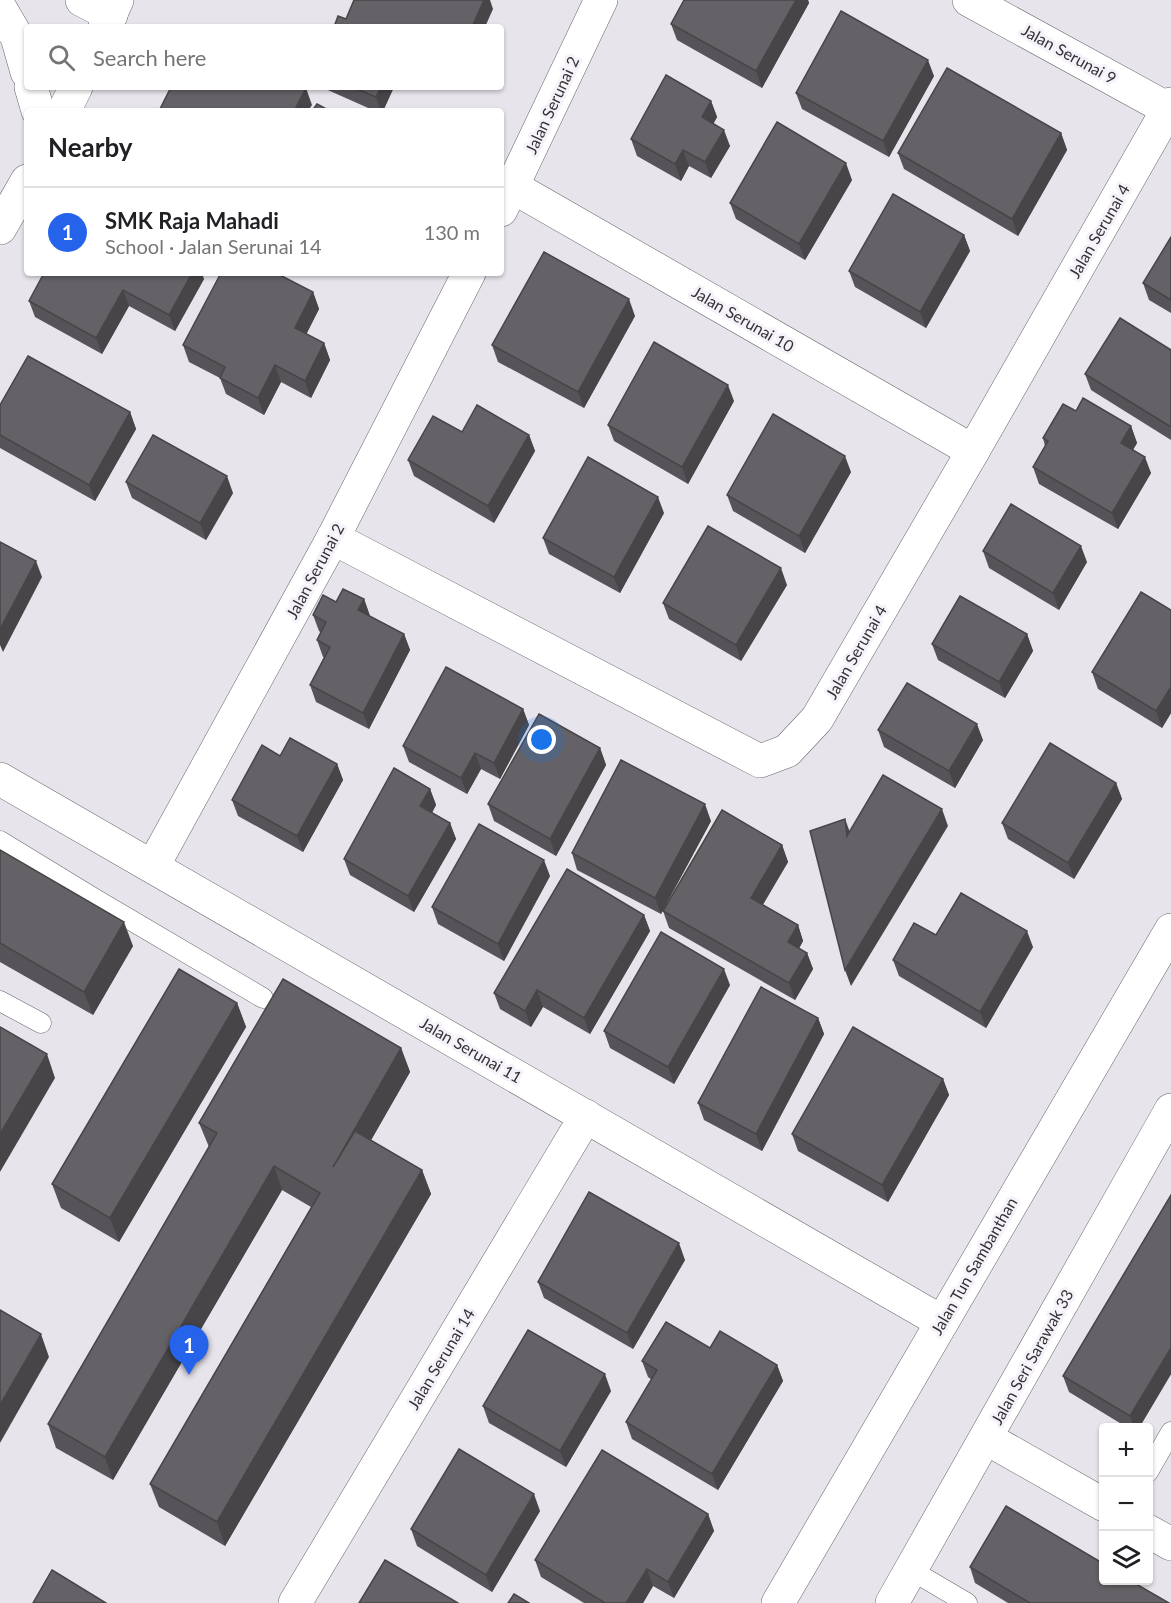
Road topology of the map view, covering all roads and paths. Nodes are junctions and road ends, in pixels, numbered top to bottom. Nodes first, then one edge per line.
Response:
1 (82, 0) edge
2 (601, 0) edge
3 (969, 0) edge
4 (0, 8) edge
5 (111, 14) edge
6 (24, 62) edge
7 (32, 90) edge
8 (74, 90) edge
9 (1170, 106) edge
10 (37, 108) edge
11 (66, 108) edge
12 (24, 186) edge
13 (507, 199) edge
14 (0, 228) edge
15 (467, 276) edge
16 (973, 451) junction
17 (333, 538) junction
18 (0, 779) edge
19 (0, 841) edge
20 (153, 866) junction
21 (1169, 937) edge
22 (263, 998) dead end
23 (0, 1001) edge
24 (41, 1023) dead end
25 (1171, 1110) edge
26 (586, 1116) junction
27 (942, 1322) junction
28 (1171, 1432) edge
29 (986, 1438) junction
30 (1153, 1466) edge
31 (1099, 1502) edge
32 (1153, 1533) edge
33 (1171, 1544) edge
34 (910, 1570) junction
35 (295, 1603) edge
36 (778, 1603) edge
37 (892, 1603) edge
38 (967, 1603) edge

1 - 5 street
2 - 13 street, Jalan Serunai 2
3 - 9 street, Jalan Serunai 9
4 - 6 street
7 - 10 street
8 - 11 street
9 - 16 street, Jalan Serunai 4
12 - 14 street
13 - 16 street, Jalan Serunai 10
15 - 17 street, Jalan Serunai 2
16 - 17 street, Jalan Serunai 4
17 - 20 street, Jalan Serunai 2
18 - 20 street, Jalan Serunai 11
19 - 22 lane
20 - 26 street, Jalan Serunai 11
21 - 27 street, Jalan Tun Sambanthan
23 - 24 lane
25 - 29 street, Jalan Seri Sarawak 33
26 - 27 street, Jalan Serunai 11
26 - 35 street, Jalan Serunai 14
27 - 36 street, Jalan Tun Sambanthan
28 - 30 lane
29 - 31 street
29 - 34 street, Jalan Seri Sarawak 33
32 - 33 street
34 - 37 street, Jalan Seri Sarawak 33
34 - 38 lane

